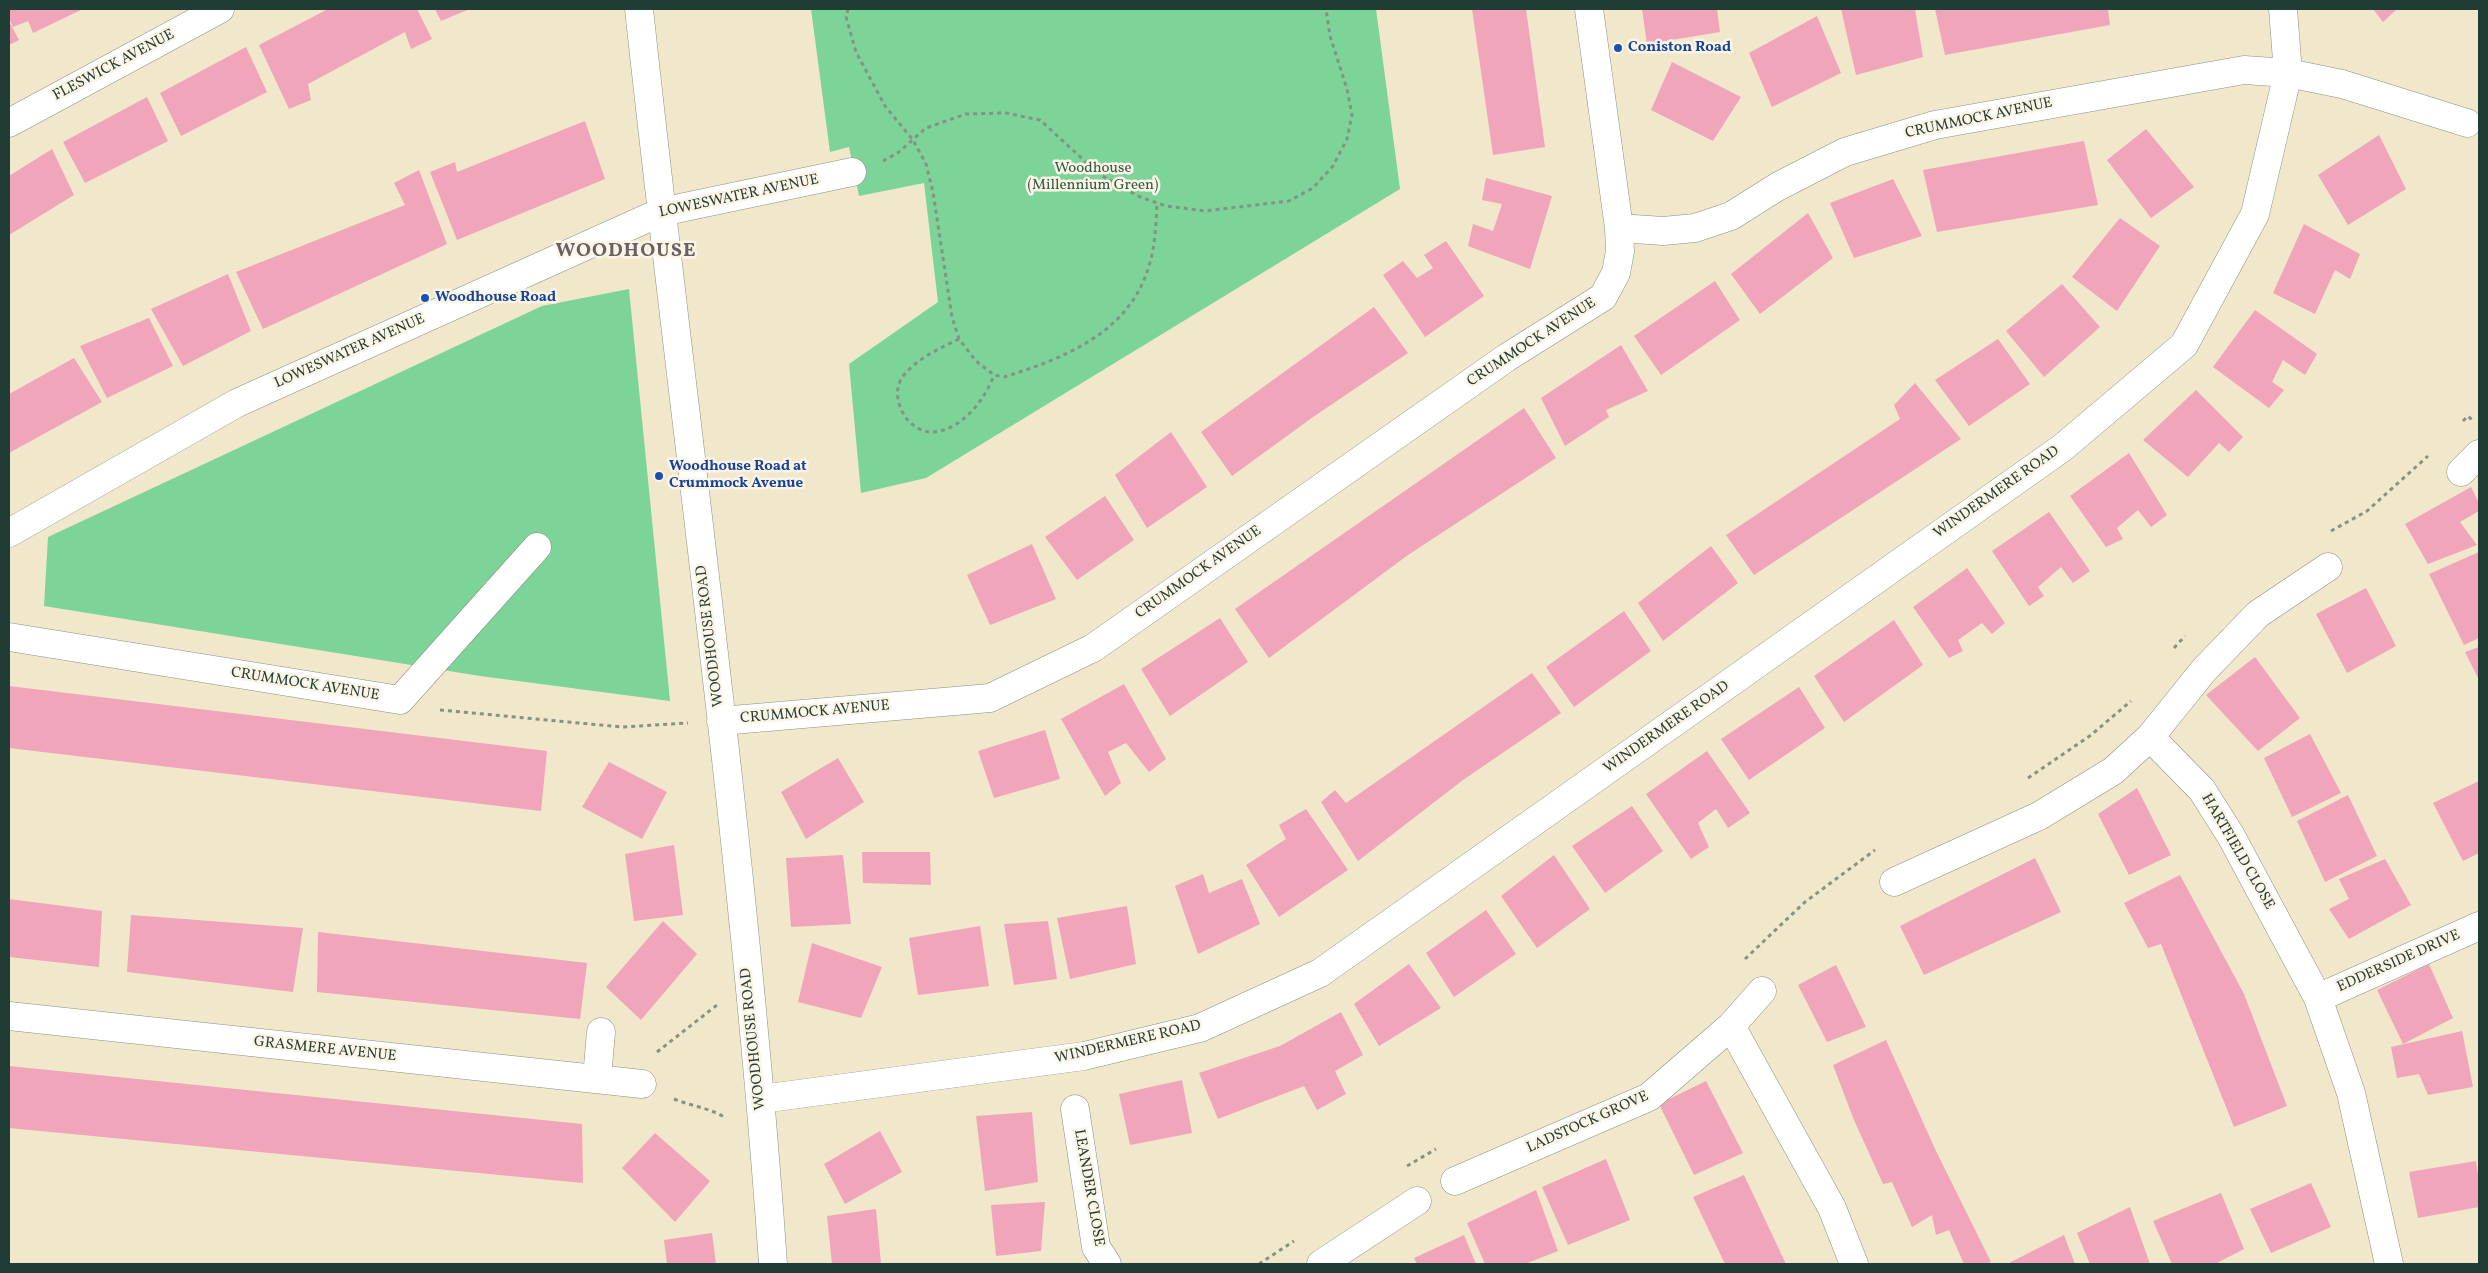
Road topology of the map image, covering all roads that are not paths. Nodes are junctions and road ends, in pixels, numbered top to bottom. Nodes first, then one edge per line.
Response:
1 (220, 9) edge
2 (639, 9) edge
3 (1589, 9) edge
4 (2283, 9) edge
5 (2288, 73) junction
6 (9, 123) edge
7 (2467, 123) dead end
8 (852, 172) dead end
9 (661, 212) junction
10 (1619, 228) junction
11 (9, 533) edge
12 (537, 547) dead end
13 (2328, 567) dead end
14 (9, 637) edge
15 (721, 721) junction
16 (2150, 737) junction
17 (1894, 882) dead end
18 (2479, 926) edge
19 (1762, 991) dead end
20 (2318, 998) junction
21 (9, 1016) edge
22 (1731, 1026) junction
23 (601, 1032) dead end
24 (597, 1078) junction
25 (642, 1084) road end
26 (761, 1099) junction
27 (1075, 1109) dead end
28 (1455, 1181) dead end
29 (1417, 1201) dead end
30 (773, 1264) edge
31 (1107, 1264) edge
32 (1321, 1264) edge
33 (1854, 1264) edge
34 (2389, 1264) edge

1 - 6 street, FLESWICK AVENUE
2 - 9 street, WOODHOUSE ROAD
3 - 10 street
4 - 5 street, WINDERMERE ROAD
5 - 7 street, CRUMMOCK AVENUE
5 - 10 street, CRUMMOCK AVENUE
5 - 26 street, WINDERMERE ROAD
8 - 9 street, LOWESWATER AVENUE
9 - 11 street, LOWESWATER AVENUE
9 - 15 street, WOODHOUSE ROAD
10 - 15 street, CRUMMOCK AVENUE
12 - 14 street, CRUMMOCK AVENUE
13 - 16 street
15 - 26 street, WOODHOUSE ROAD
16 - 17 street
16 - 20 street, HARTFIELD CLOSE
18 - 20 street, EDDERSIDE DRIVE
19 - 22 street, LADSTOCK GROVE
20 - 34 street, HARTFIELD CLOSE
21 - 24 street, GRASMERE AVENUE
22 - 28 street, LADSTOCK GROVE
22 - 33 street
23 - 24 street
24 - 25 street, GRASMERE AVENUE
26 - 30 street, WOODHOUSE ROAD
27 - 31 street, LEANDER CLOSE
29 - 32 street

